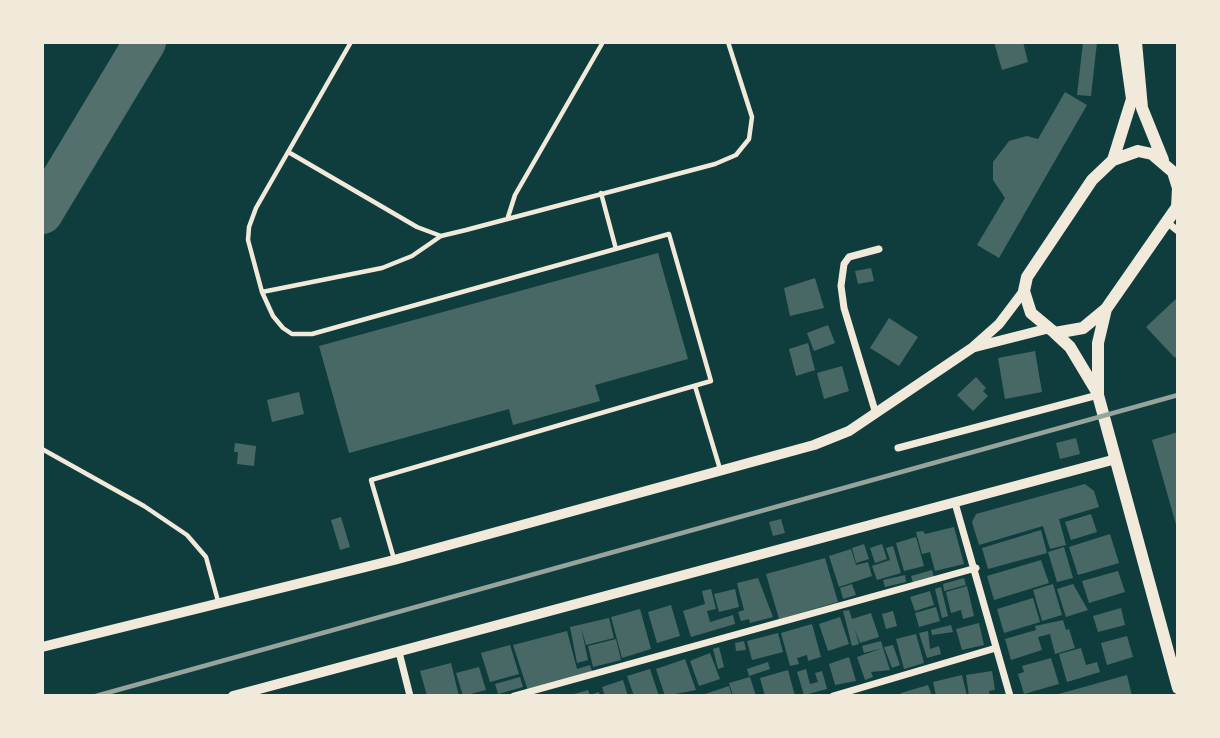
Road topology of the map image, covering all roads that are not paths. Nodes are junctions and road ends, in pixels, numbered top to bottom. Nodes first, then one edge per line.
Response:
1 (351, 42) edge
2 (603, 42) edge
3 (727, 42) edge
4 (1124, 42) edge
5 (1136, 42) edge
6 (290, 153) junction
7 (1113, 160) junction
8 (1163, 161) junction
9 (601, 193) junction
10 (507, 218) junction
11 (1173, 227) edge
12 (440, 236) junction
13 (615, 249) junction
14 (879, 250) dead end
15 (1024, 291) junction
16 (262, 292) junction
17 (1106, 309) junction
18 (1051, 331) junction
19 (972, 348) junction
20 (695, 386) junction
21 (1098, 395) junction
22 (876, 415) junction
23 (898, 448) dead end
24 (42, 449) edge
25 (1116, 459) junction
26 (720, 469) junction
27 (956, 503) junction
28 (394, 560) junction
29 (976, 568) junction
30 (219, 605) junction
31 (42, 647) edge
32 (996, 648) junction
33 (399, 652) junction
34 (1178, 688) edge
35 (269, 691) edge
36 (233, 696) edge
37 (410, 696) edge
38 (514, 696) edge
39 (833, 696) edge
40 (1010, 696) edge

1 - 6 lane
2 - 10 lane
3 - 9 lane
4 - 7 main road
5 - 8 main road
6 - 12 lane
6 - 16 lane
7 - 8 main road
7 - 15 main road
8 - 11 main road
9 - 10 lane
9 - 13 lane
10 - 12 lane
11 - 17 main road
12 - 16 lane
13 - 16 lane
13 - 20 lane
14 - 22 street
15 - 18 main road
15 - 19 street
17 - 18 main road
17 - 21 main road
18 - 19 street
18 - 21 main road
19 - 22 street
20 - 26 lane
20 - 28 lane
21 - 23 street
21 - 25 main road
22 - 26 street
24 - 30 lane
25 - 27 street
25 - 34 main road
26 - 28 street
27 - 29 street
27 - 33 street
28 - 30 street
29 - 32 street
29 - 38 street
30 - 31 street
32 - 39 street
32 - 40 street
33 - 35 street
33 - 37 street
35 - 36 street

